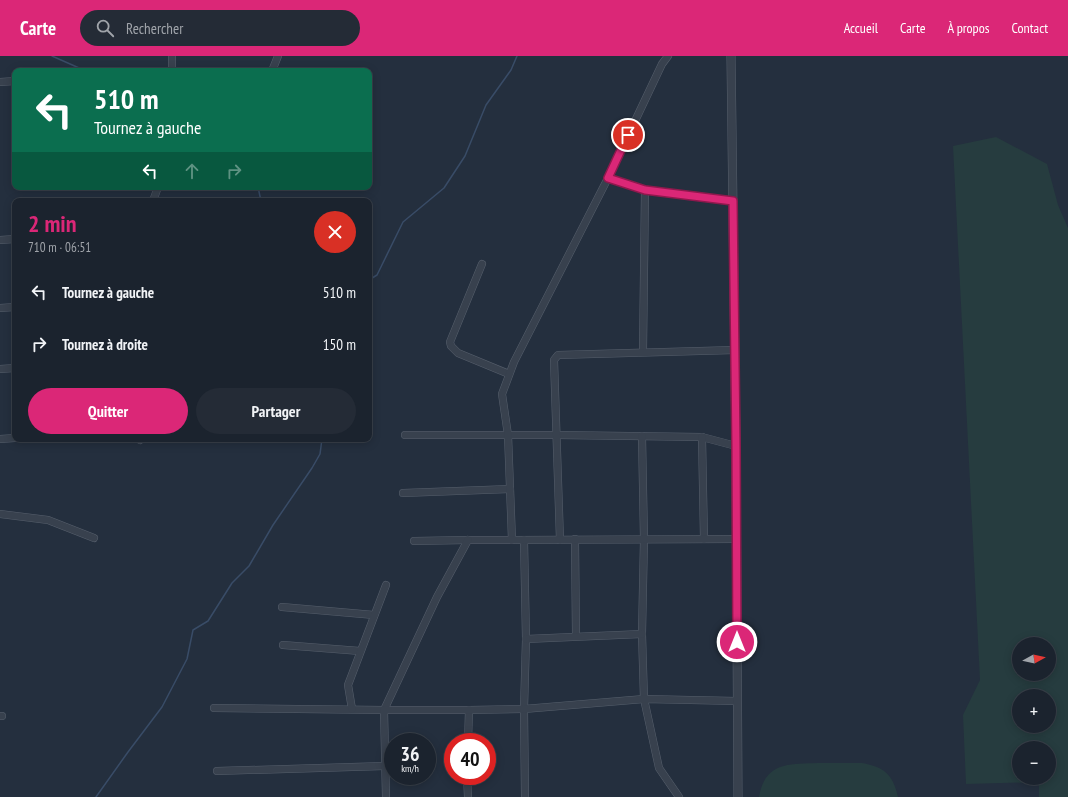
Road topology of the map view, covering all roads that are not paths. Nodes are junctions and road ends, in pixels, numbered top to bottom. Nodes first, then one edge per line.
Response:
1 (172, 56) edge
2 (278, 56) edge
3 (668, 56) edge
4 (731, 56) edge
5 (172, 68) edge
6 (273, 68) edge
7 (12, 81) edge
8 (0, 82) edge
9 (608, 178) junction
10 (645, 190) junction
11 (733, 201) junction
12 (12, 239) edge
13 (0, 240) edge
14 (482, 264) dead end
15 (12, 307) edge
16 (0, 308) edge
17 (735, 350) junction
18 (644, 352) junction
19 (12, 368) edge
20 (0, 369) edge
21 (509, 374) junction
22 (405, 434) dead end
23 (508, 435) junction
24 (557, 435) junction
25 (642, 436) junction
26 (702, 437) junction
27 (12, 438) edge
28 (0, 439) edge
29 (736, 446) junction
30 (510, 489) junction
31 (403, 493) dead end
32 (0, 514) edge
33 (94, 538) dead end
34 (644, 539) junction
35 (704, 539) junction
36 (737, 539) junction
37 (468, 540) junction
38 (512, 540) junction
39 (524, 540) junction
40 (560, 540) junction
41 (575, 540) junction
42 (414, 541) dead end
43 (386, 585) dead end
44 (282, 607) dead end
45 (374, 615) junction
46 (642, 634) junction
47 (576, 636) junction
48 (526, 638) junction
49 (282, 644) dead end
50 (360, 652) junction
51 (644, 699) junction
52 (737, 702) junction
53 (214, 708) dead end
54 (524, 708) junction
55 (352, 709) junction
56 (384, 710) junction
57 (469, 710) junction
58 (384, 733) edge
59 (468, 733) edge
60 (384, 766) edge
61 (217, 771) dead end
62 (386, 785) edge
63 (468, 785) edge
64 (386, 797) edge
65 (468, 797) edge
66 (525, 797) edge
67 (679, 797) edge
68 (738, 797) edge

1 - 5 street
2 - 6 street
3 - 9 street
4 - 11 street
7 - 8 street
9 - 10 street
9 - 21 street
10 - 11 street
10 - 18 street
11 - 17 street
12 - 13 street
14 - 21 street
15 - 16 street
17 - 18 street
17 - 29 street
18 - 24 street
19 - 20 street
21 - 23 street
22 - 23 street
23 - 24 street
23 - 30 street
24 - 25 street
24 - 40 street
25 - 26 street
25 - 34 street
26 - 29 street
26 - 35 street
27 - 28 street
29 - 36 street
30 - 31 street
30 - 38 street
32 - 33 street
34 - 35 street
34 - 41 street
34 - 46 street
35 - 36 street
36 - 52 street
37 - 38 street
37 - 42 street
37 - 56 street
38 - 39 street
39 - 40 street
39 - 48 street
40 - 41 street
41 - 47 street
43 - 45 street
44 - 45 street
45 - 50 street
46 - 47 street
46 - 51 street
47 - 48 street
48 - 54 street
49 - 50 street
50 - 55 street
51 - 52 street
51 - 54 street
51 - 67 street
52 - 68 street
53 - 55 street
54 - 57 street
54 - 66 street
55 - 56 street
56 - 57 street
56 - 58 street
57 - 59 street
60 - 61 street
62 - 64 street
63 - 65 street

